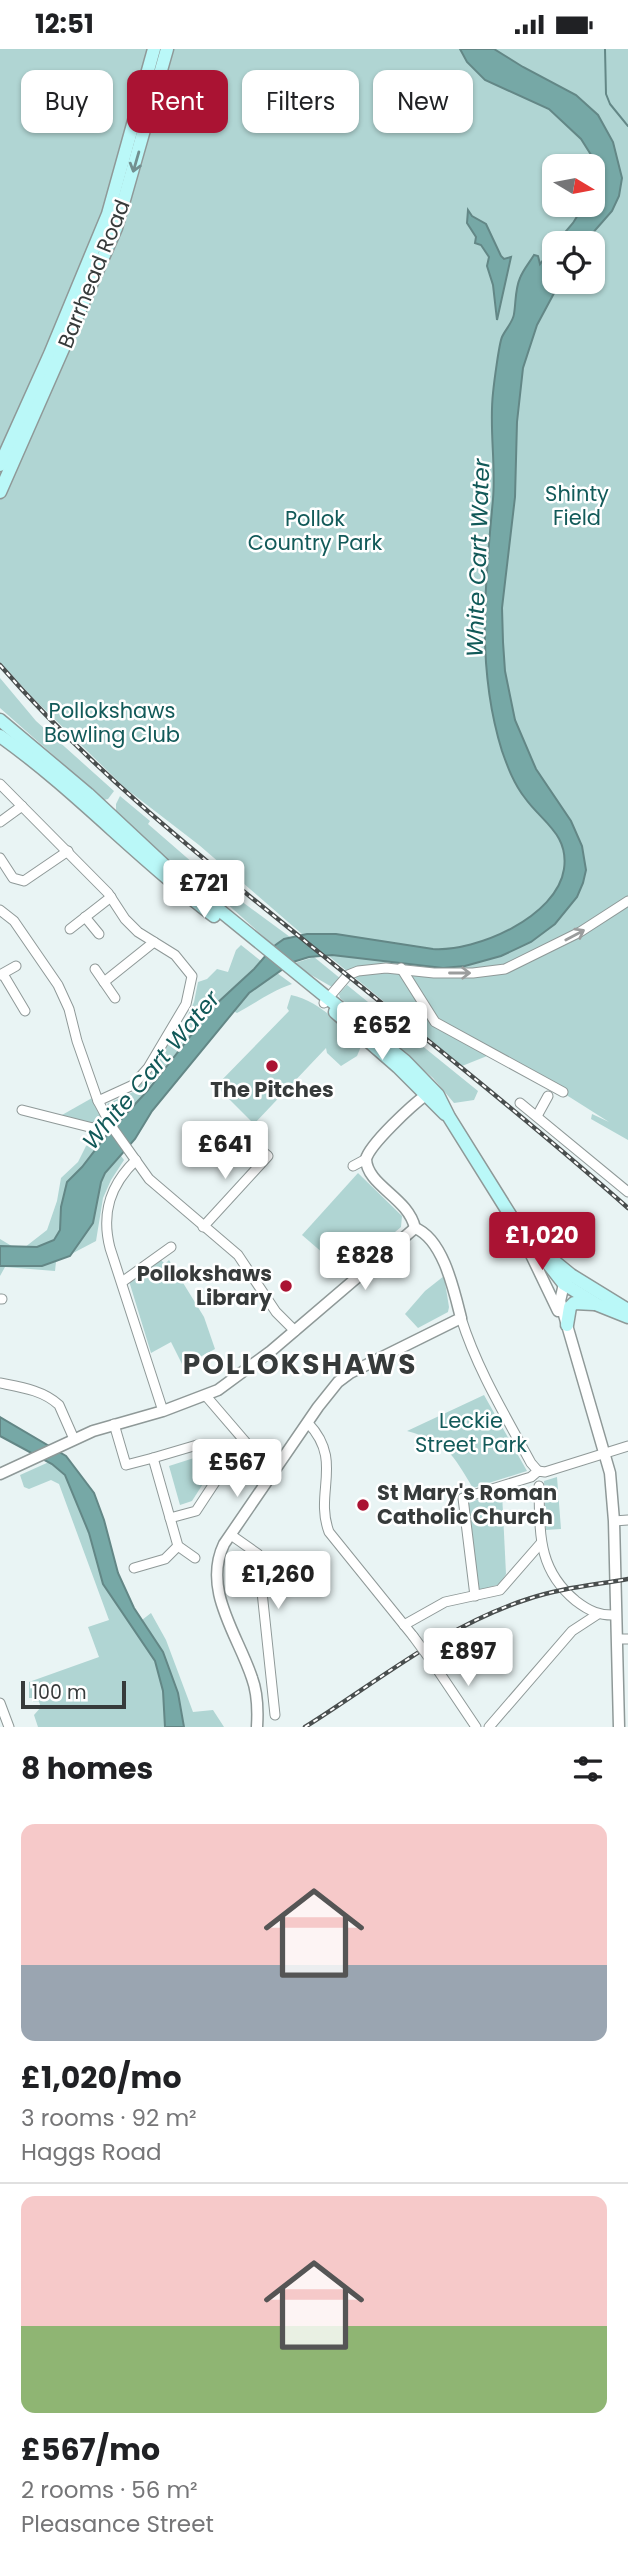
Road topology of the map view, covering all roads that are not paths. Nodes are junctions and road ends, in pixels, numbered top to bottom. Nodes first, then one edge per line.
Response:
1 (154, 49) edge
2 (167, 49) edge
3 (150, 70) edge
4 (160, 70) edge
5 (137, 133) edge
6 (17, 441) junction
7 (0, 465) edge
8 (0, 492) edge
9 (0, 720) edge
10 (0, 736) edge
11 (0, 784) edge
12 (22, 806) junction
13 (0, 822) edge
14 (68, 851) junction
15 (0, 858) edge
16 (111, 897) junction
17 (628, 901) edge
18 (0, 909) edge
19 (85, 917) junction
20 (70, 929) dead end
21 (99, 935) dead end
22 (154, 942) junction
23 (255, 943) junction
24 (16, 966) dead end
25 (401, 968) junction
26 (95, 969) dead end
27 (2, 975) edge
28 (104, 982) junction
29 (115, 998) dead end
30 (327, 1000) junction
31 (25, 1011) dead end
32 (563, 1092) dead end
33 (426, 1095) junction
34 (548, 1096) dead end
35 (98, 1101) junction
36 (520, 1103) dead end
37 (22, 1110) dead end
38 (537, 1116) junction
39 (449, 1117) junction
40 (110, 1124) junction
41 (265, 1154) dead end
42 (366, 1159) junction
43 (135, 1160) junction
44 (353, 1166) dead end
45 (628, 1192) edge
46 (517, 1226) junction
47 (204, 1227) junction
48 (415, 1228) junction
49 (168, 1253) dead end
50 (568, 1280) junction
51 (122, 1282) junction
52 (598, 1305) junction
53 (628, 1310) edge
54 (628, 1317) edge
55 (461, 1318) junction
56 (567, 1325) junction
57 (295, 1331) junction
58 (0, 1383) edge
59 (206, 1396) junction
60 (163, 1411) junction
61 (308, 1423) junction
62 (114, 1424) junction
63 (69, 1442) junction
64 (628, 1446) edge
65 (606, 1454) junction
66 (153, 1458) junction
67 (538, 1471) junction
68 (0, 1474) edge
69 (273, 1475) junction
70 (539, 1486) dead end
71 (170, 1518) junction
72 (628, 1520) edge
73 (614, 1521) junction
74 (231, 1535) junction
75 (541, 1543) junction
76 (178, 1546) junction
77 (195, 1558) dead end
78 (134, 1568) dead end
79 (475, 1596) junction
80 (598, 1613) junction
81 (616, 1615) junction
82 (404, 1625) junction
83 (622, 1639) edge
84 (0, 1703) edge
85 (275, 1715) dead end
86 (7, 1726) edge
87 (257, 1727) edge
88 (476, 1727) edge
89 (489, 1727) edge
90 (619, 1727) edge

1 - 3 main road, Barrhead Road
2 - 4 main road, Barrhead Road
5 - 6 main road, Barrhead Road
6 - 7 main road, Barrhead Road
6 - 8 main road, Barrhead Road
9 - 23 main road
10 - 23 main road
11 - 12 street
12 - 13 street
12 - 14 street
14 - 15 street
14 - 16 street
16 - 19 street
16 - 22 street
25 -> 17 street
18 - 35 street
19 - 20 street
19 - 21 street
22 - 28 street
22 - 35 street
23 - 30 main road
24 - 27 street
25 - 30 street
25 - 32 street
26 - 28 street
27 - 31 street
28 - 29 street
30 - 33 main road
30 - 39 main road
33 - 39 main road
33 - 42 street
34 - 38 street
35 - 40 street
36 - 38 street
37 - 40 street
38 - 45 street
39 - 46 main road
40 - 43 street
41 - 47 street
42 - 44 street
42 - 48 street
43 - 47 street
43 - 51 street
46 - 50 main road
46 - 56 street
47 - 57 street
48 - 55 street
48 - 57 street
49 - 51 street
50 - 52 main road
50 - 53 main road
50 - 56 street
51 - 60 street
52 - 54 main road
52 - 56 main road
55 - 61 street
55 - 67 street
56 - 65 street
57 - 59 street
58 - 63 street
59 - 60 street
59 - 69 street
60 - 62 street
61 - 69 street
61 - 82 street
62 - 63 street
62 - 66 street
63 - 68 street
64 - 65 street
65 - 67 street
65 - 73 street
66 - 71 street
66 - 71 street
67 - 79 street
69 - 74 street
70 - 75 street
71 - 76 street
72 - 73 street
73 - 81 street
74 - 85 street
74 - 87 street
75 - 79 street
75 - 80 street
76 - 77 street
76 - 78 street
79 - 82 street
80 - 81 street
80 - 89 street
81 - 83 street
82 - 88 street, bridge
83 - 90 street
84 - 86 street

